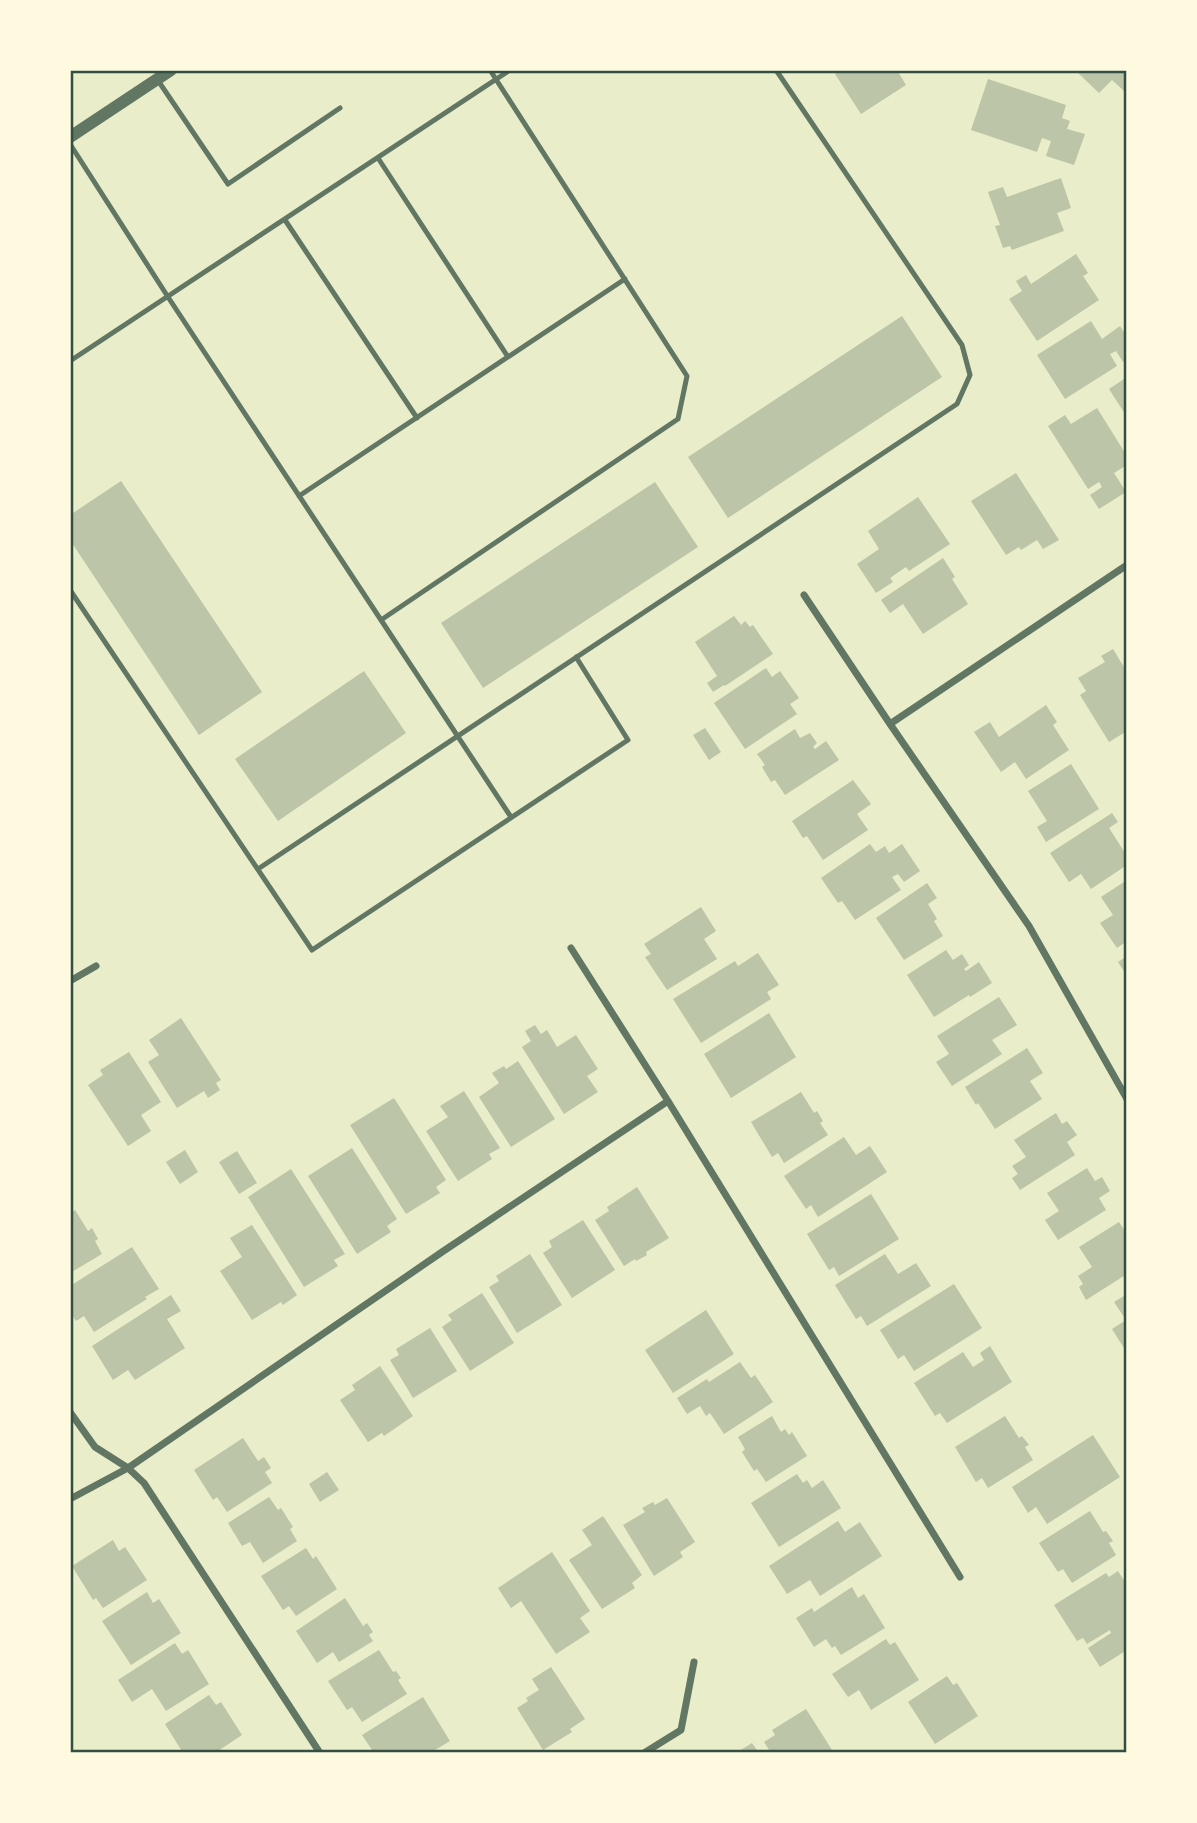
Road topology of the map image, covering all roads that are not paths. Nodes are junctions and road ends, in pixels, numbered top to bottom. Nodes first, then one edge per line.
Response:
1 (171, 70) edge
2 (489, 70) edge
3 (510, 70) edge
4 (776, 70) edge
5 (157, 79) junction
6 (496, 79) junction
7 (340, 108) dead end
8 (70, 137) edge
9 (70, 144) edge
10 (378, 158) junction
11 (285, 220) junction
12 (625, 279) junction
13 (168, 297) junction
14 (508, 357) junction
15 (70, 361) edge
16 (417, 418) junction
17 (299, 496) junction
18 (1127, 565) edge
19 (70, 590) edge
20 (804, 595) dead end
21 (381, 620) junction
22 (576, 657) junction
23 (890, 724) junction
24 (458, 736) junction
25 (511, 817) junction
26 (258, 869) junction
27 (571, 948) dead end
28 (96, 966) dead end
29 (70, 981) edge
30 (1127, 1099) edge
31 (668, 1101) junction
32 (70, 1412) edge
33 (128, 1468) junction
34 (70, 1499) edge
35 (960, 1577) dead end
36 (694, 1662) dead end
37 (320, 1753) edge
38 (644, 1753) edge

1 - 5 street
2 - 6 lane
3 - 6 lane
4 - 22 lane
5 - 7 lane
5 - 8 street
6 - 10 lane
6 - 12 lane
9 - 13 lane
10 - 11 lane
10 - 14 lane
11 - 13 lane
11 - 16 lane
12 - 14 lane
12 - 21 lane
13 - 15 lane
13 - 17 lane
14 - 16 lane
16 - 17 lane
17 - 21 lane
18 - 23 street
19 - 26 lane
20 - 23 street
21 - 24 lane
22 - 24 lane
22 - 25 lane
23 - 30 street
24 - 25 lane
24 - 26 lane
25 - 26 lane
27 - 31 street
28 - 29 street
31 - 33 street
31 - 35 street
32 - 33 street
33 - 34 street
33 - 37 street
36 - 38 street

